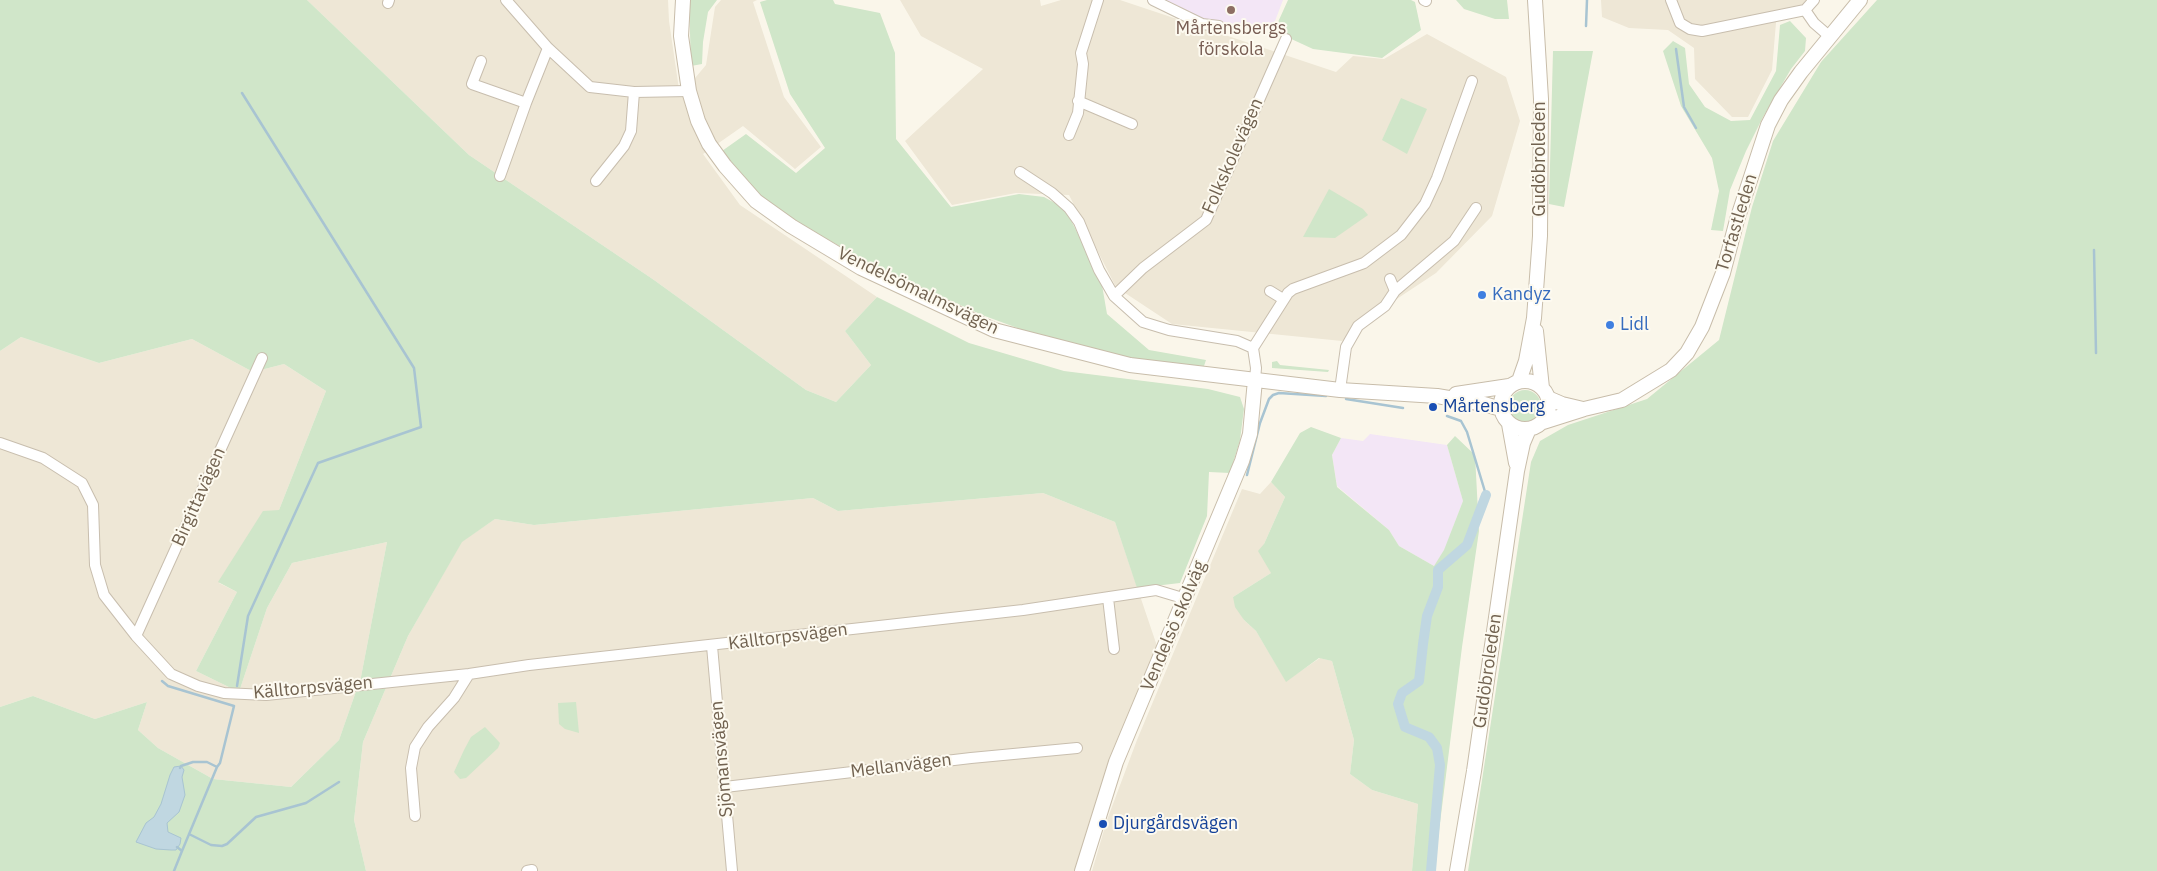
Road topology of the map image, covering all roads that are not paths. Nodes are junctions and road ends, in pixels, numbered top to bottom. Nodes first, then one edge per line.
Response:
1 (682, 0) edge
2 (1098, 0) edge
3 (1153, 0) edge
4 (1535, 0) edge
5 (1671, 0) edge
6 (1814, 0) edge
7 (1860, 0) edge
8 (508, 1) edge
9 (1804, 10) junction
10 (1219, 26) dead end
11 (1829, 36) junction
12 (1286, 39) dead end
13 (548, 48) junction
14 (481, 61) dead end
15 (1472, 81) dead end
16 (634, 92) junction
17 (689, 92) junction
18 (1078, 101) junction
19 (526, 103) junction
20 (1132, 124) dead end
21 (1069, 135) dead end
22 (1020, 172) dead end
23 (500, 176) dead end
24 (596, 180) dead end
25 (1476, 208) dead end
26 (1390, 280) dead end
27 (1270, 291) dead end
28 (1395, 291) junction
29 (1114, 296) junction
30 (1283, 299) junction
31 (1534, 318) junction
32 (1253, 348) junction
33 (262, 358) dead end
34 (1255, 380) junction
35 (1514, 384) junction
36 (1340, 390) junction
37 (1545, 393) junction
38 (1437, 396) junction
39 (1501, 409) junction
40 (1584, 409) junction
41 (1543, 422) junction
42 (1509, 424) junction
43 (1529, 429) junction
44 (0, 443) edge
45 (1517, 471) junction
46 (1108, 598) junction
47 (1186, 598) junction
48 (136, 636) junction
49 (712, 646) junction
50 (1114, 649) dead end
51 (469, 674) junction
52 (1077, 748) dead end
53 (725, 787) junction
54 (415, 816) dead end
55 (532, 870) edge
56 (528, 871) edge
57 (732, 871) edge
58 (1082, 871) edge
59 (1457, 871) edge

1 - 17 street, Vendelsömalmsvägen
2 - 18 street
3 - 10 street
4 - 31 street, Gudöbroleden
5 - 9 street
6 - 9 street
7 - 11 street, Torfastleden
8 - 13 street
9 - 11 street
11 - 40 street, Torfastleden
12 - 29 street, Folkskolevägen
13 - 16 street
13 - 19 street
14 - 19 street
15 - 30 street
16 - 17 street
16 - 24 street
17 - 34 street, Vendelsömalmsvägen
18 - 20 street
18 - 21 street
19 - 23 street
22 - 29 street
25 - 28 street
26 - 28 street
27 - 30 street
28 - 36 street
29 - 32 street
30 - 32 street
31 - 35 street, Gudöbroleden
31 - 37 street, Gudöbroleden
32 - 34 street
33 - 48 street, Birgittavägen
34 - 36 street, Vendelsömalmsvägen
34 - 47 street, Vendelsö skolväg
35 - 37 street
35 - 38 street, Vendelsömalmsvägen
35 - 39 street
36 - 38 street, Vendelsömalmsvägen
37 - 40 street, Torfastleden
37 - 41 street
38 - 39 street, Vendelsömalmsvägen
39 - 42 street
40 - 41 street, Torfastleden
41 - 43 street
42 - 43 street
42 - 45 street, Gudöbroleden
43 - 45 street, Gudöbroleden
44 - 48 street, Källtorpsvägen
45 - 59 street, Gudöbroleden
46 - 47 street, Källtorpsvägen
46 - 49 street, Källtorpsvägen
46 - 50 street
47 - 58 street, Vendelsö skolväg
48 - 51 street, Källtorpsvägen
49 - 51 street, Källtorpsvägen
49 - 53 street, Sjömansvägen
51 - 54 street
52 - 53 street, Mellanvägen
53 - 57 street, Sjömansvägen
55 - 56 street

